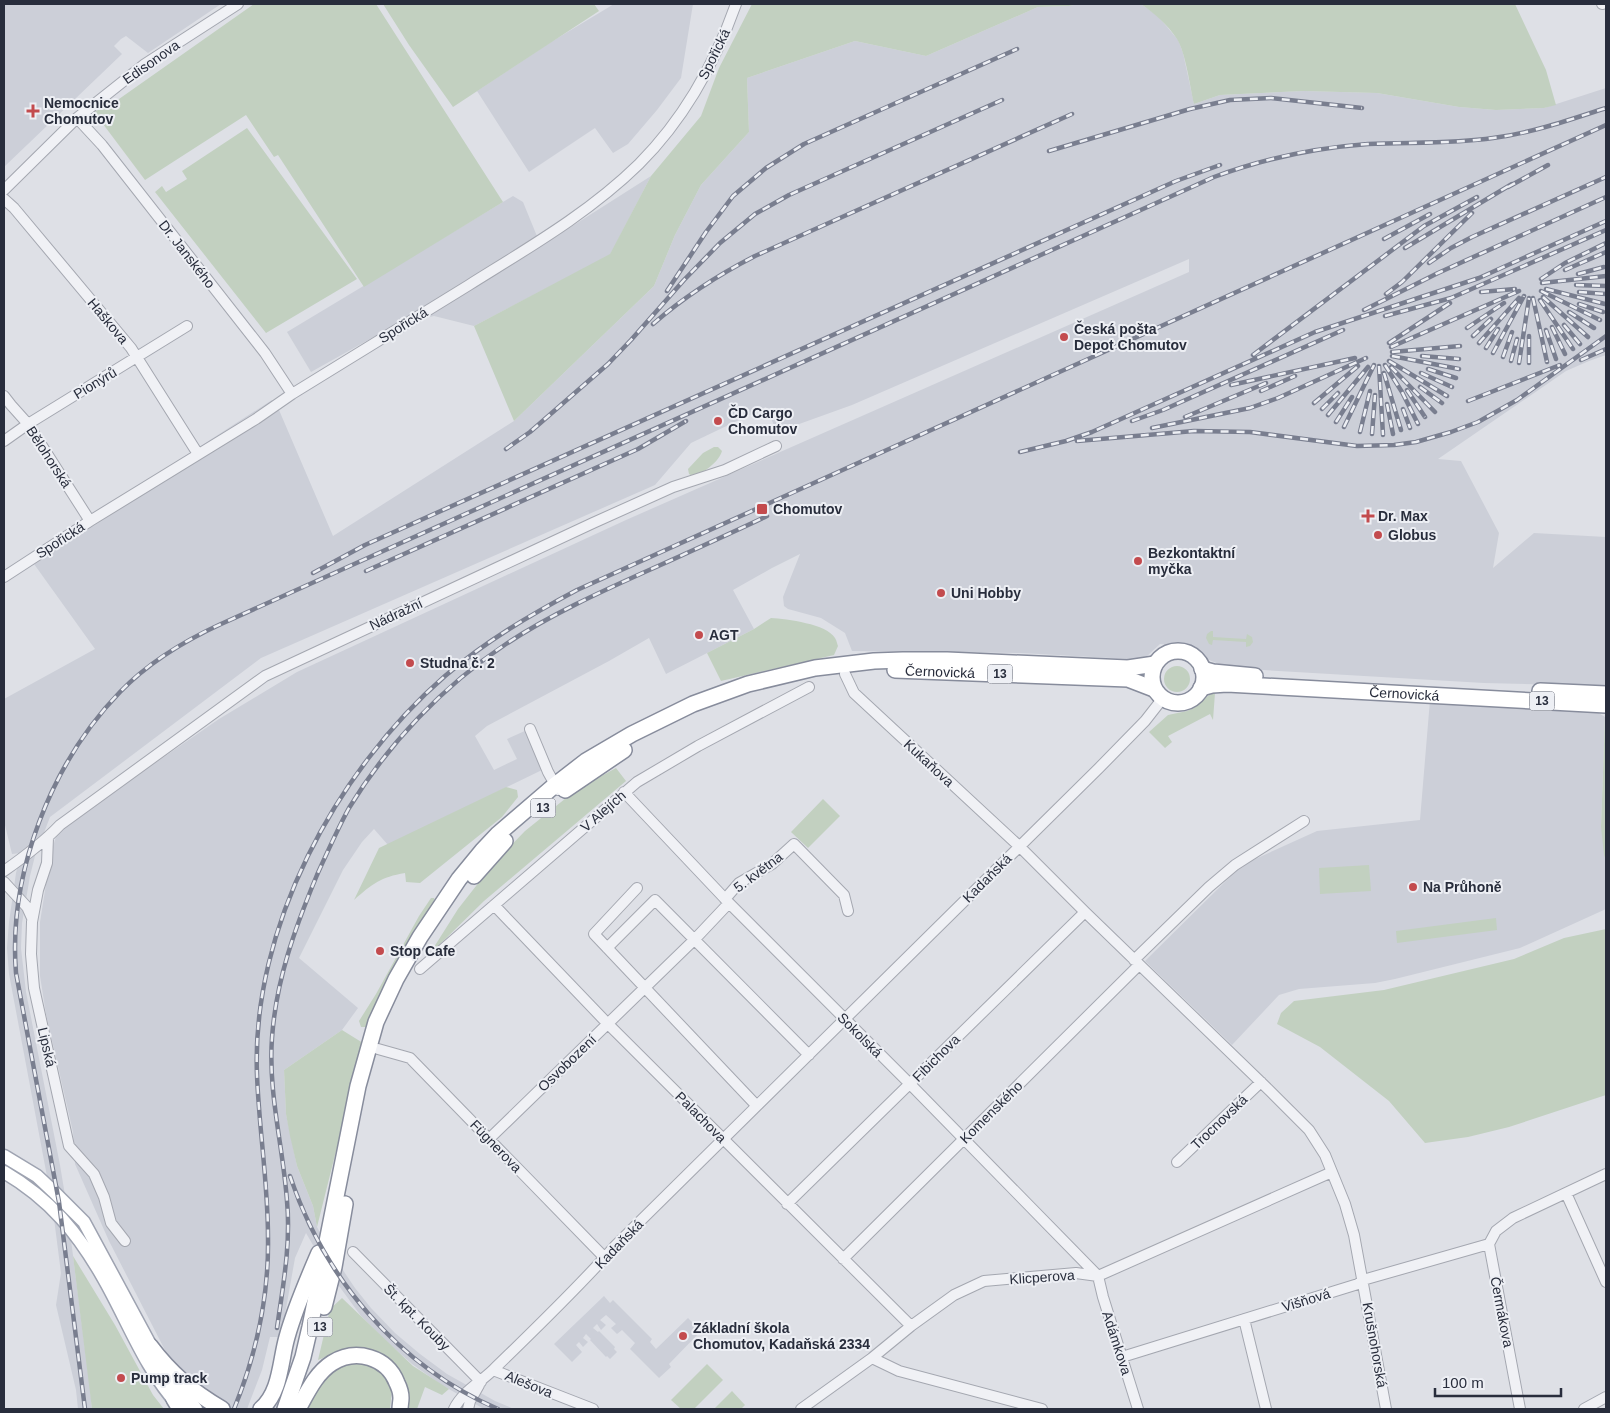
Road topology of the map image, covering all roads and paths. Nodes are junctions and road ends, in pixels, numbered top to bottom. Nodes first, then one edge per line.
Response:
1 (238, 4) edge
2 (734, 5) edge
3 (77, 118) junction
4 (4, 190) edge
5 (4, 199) edge
6 (187, 326) dead end
7 (138, 357) junction
8 (292, 394) junction
9 (4, 396) edge
10 (28, 424) junction
11 (4, 441) edge
12 (776, 446) dead end
13 (198, 454) junction
14 (90, 521) junction
15 (4, 577) edge
16 (1155, 664) junction
17 (845, 669) junction
18 (1202, 669) junction
19 (809, 687) dead end
20 (1201, 688) junction
21 (1159, 694) junction
22 (1606, 694) edge
23 (1606, 705) edge
24 (530, 730) dead end
25 (558, 789) junction
26 (624, 792) junction
27 (1304, 821) dead end
28 (48, 837) junction
29 (1019, 846) junction
30 (4, 871) edge
31 (4, 882) edge
32 (637, 888) dead end
33 (727, 901) junction
34 (494, 905) junction
35 (848, 912) dead end
36 (1085, 912) junction
37 (32, 922) junction
38 (694, 939) junction
39 (607, 948) junction
40 (1137, 962) junction
41 (420, 969) dead end
42 (645, 987) junction
43 (844, 1020) junction
44 (608, 1023) junction
45 (378, 1049) junction
46 (809, 1055) junction
47 (1261, 1082) junction
48 (910, 1084) junction
49 (756, 1105) junction
50 (489, 1139) junction
51 (723, 1140) junction
52 (963, 1140) junction
53 (4, 1156) edge
54 (1177, 1162) dead end
55 (4, 1172) edge
56 (1332, 1172) junction
57 (1606, 1174) edge
58 (1566, 1193) junction
59 (787, 1204) junction
60 (333, 1209) junction
61 (125, 1241) dead end
62 (1489, 1244) junction
63 (353, 1252) dead end
64 (605, 1258) junction
65 (843, 1259) junction
66 (1098, 1276) junction
67 (1364, 1280) junction
68 (1606, 1282) edge
69 (1244, 1319) junction
70 (911, 1326) junction
71 (150, 1346) junction
72 (1122, 1357) junction
73 (872, 1358) junction
74 (493, 1370) junction
75 (481, 1382) junction
76 (1606, 1397) edge
77 (179, 1406) edge
78 (196, 1409) edge
79 (222, 1409) edge
80 (261, 1409) edge
81 (285, 1409) edge
82 (297, 1409) edge
83 (400, 1409) edge
84 (454, 1409) edge
85 (468, 1409) edge
86 (593, 1409) edge
87 (801, 1409) edge
88 (1042, 1409) edge
89 (1138, 1409) edge
90 (1266, 1409) edge
91 (1386, 1409) edge
92 (1520, 1409) edge
93 (1584, 1409) edge

1 - 3 street, Edisonova
2 - 8 street, Spořická
3 - 4 street, Edisonova
3 - 8 street, Dr. Janského
5 - 7 street, Haškova
6 - 7 street, Pionýrů
7 - 10 street, Pionýrů
7 - 13 street, Haškova
8 - 13 street, Spořická
9 - 10 street, Bělohorská
10 - 11 street, Pionýrů
10 - 14 street, Bělohorská
12 - 28 street, Nádražní
13 - 14 street, Spořická
14 - 15 street, Spořická
16 - 17 highway, Černovická / 13
16 - 18 highway, Černovická / 13
16 - 21 highway
17 - 21 highway, Černovická / 13
17 - 25 highway, 13
17 - 29 street, Kukaňova
18 - 20 highway
18 - 22 highway, Černovická / 13
19 - 26 street, V Alejích
20 - 21 highway, Černovická / 13
20 - 23 highway, Černovická / 13
21 - 29 street, Kadaňská
24 - 25 street
25 - 45 highway, 13
25 - 60 highway, 13
26 - 33 street, Sokolská
26 - 34 street, V Alejích
27 - 40 street
28 - 30 street, Nádražní
28 - 37 street, Lipská
29 - 36 street
29 - 43 street, Kadaňská
31 - 37 street
32 - 39 street
33 - 35 street, 5. května
33 - 38 street, Osvobození
33 - 43 street, Sokolská
34 - 41 street, V Alejích
34 - 44 street, Palachova
36 - 40 street
36 - 48 street, Fibichova
37 - 61 street, Lipská
38 - 39 street
38 - 42 street, Osvobození
38 - 46 street
39 - 42 street
40 - 47 street
40 - 52 street, Komenského
42 - 44 street, Osvobození
42 - 49 street
43 - 46 street, Kadaňská
43 - 48 street, Sokolská
44 - 50 street, Osvobození
44 - 51 street, Palachova
45 - 50 street, Fügnerova
45 - 82 highway, 13
46 - 49 street, Kadaňská
47 - 54 street, Trocnovská
47 - 56 street
48 - 52 street, Sokolská
48 - 59 street, Fibichova
49 - 51 street, Kadaňská
50 - 64 street, Fügnerova
51 - 59 street, Palachova
51 - 64 street, Kadaňská
52 - 65 street, Komenského
52 - 66 street, Sokolská
53 - 71 main road
55 - 77 main road
56 - 66 street, Klicperova
56 - 67 street
57 - 58 street
58 - 62 street
58 - 68 street
59 - 65 street, Palachova
60 - 80 highway
60 - 81 highway, 13
62 - 67 street, Višňová
62 - 92 street, Čermákova
63 - 75 street, Št. kpt. Kouby
64 - 74 street, Kadaňská
65 - 70 street, Palachova
66 - 70 street, Klicperova
66 - 72 street, Adámkova
67 - 69 street, Višňová
67 - 91 street, Krušnohorská
69 - 72 street, Višňová
69 - 90 street
70 - 73 street, Klicperova
71 - 78 main road
71 - 79 highway
72 - 89 street, Adámkova
73 - 87 street, Klicperova
73 - 88 street
74 - 75 street, Kadaňská
74 - 86 street, Alešova
75 - 84 street, Kadaňská
75 - 85 street, Kadaňská
76 - 93 street
82 - 83 highway

